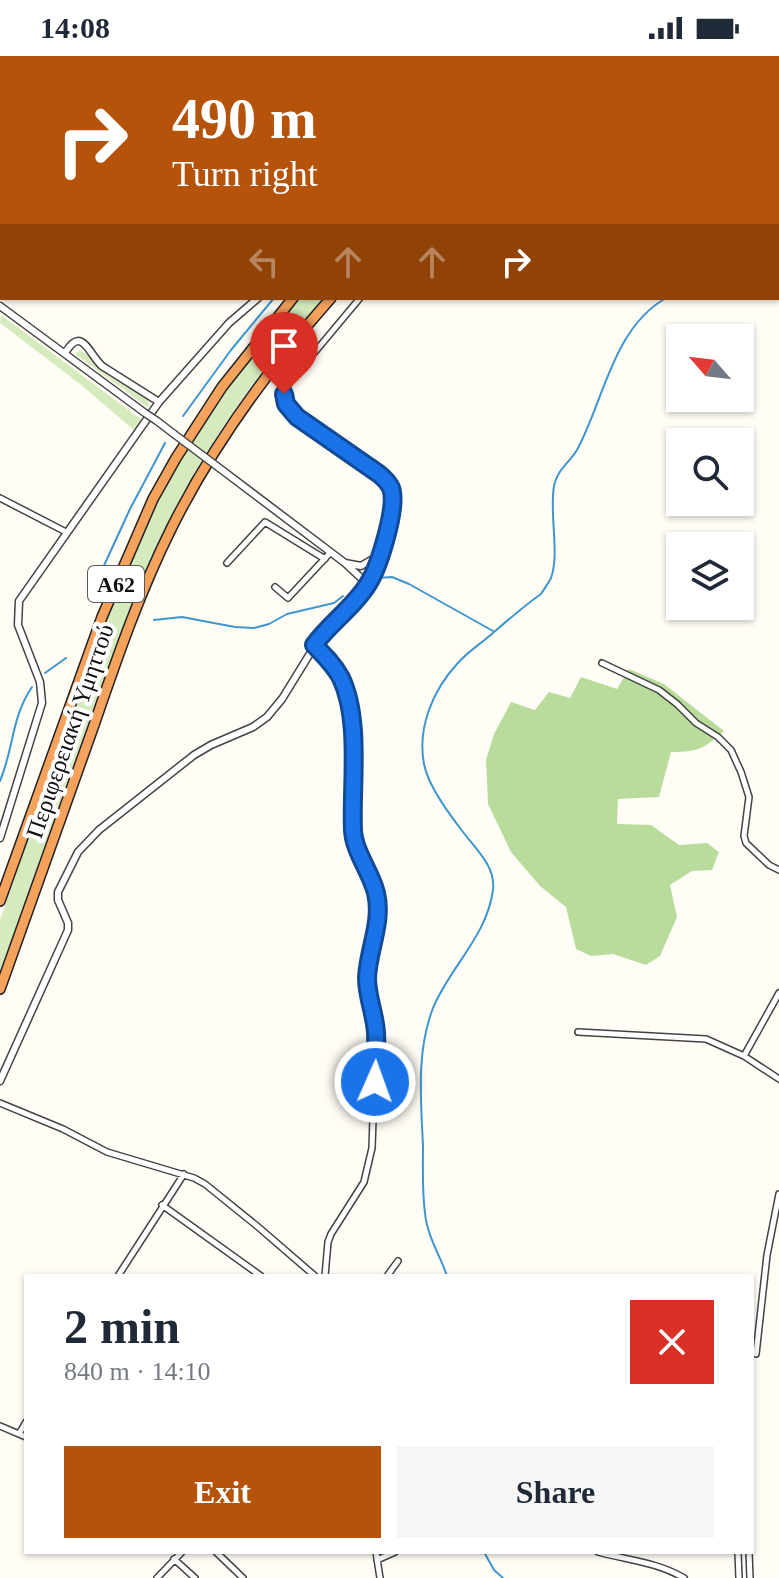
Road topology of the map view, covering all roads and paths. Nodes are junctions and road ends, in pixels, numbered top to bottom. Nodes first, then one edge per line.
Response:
1 (256, 300) edge
2 (291, 300) edge
3 (329, 300) edge
4 (358, 300) edge
5 (0, 306) edge
6 (65, 353) junction
7 (159, 402) junction
8 (0, 498) edge
9 (66, 532) junction
10 (381, 554) junction
11 (328, 556) junction
12 (227, 563) dead end
13 (355, 569) junction
14 (370, 581) junction
15 (275, 587) dead end
16 (358, 597) junction
17 (314, 645) junction
18 (602, 663) dead end
19 (0, 838) edge
20 (779, 870) edge
21 (0, 901) edge
22 (6, 974) junction
23 (0, 989) edge
24 (779, 993) edge
25 (0, 997) edge
26 (578, 1032) dead end
27 (744, 1056) junction
28 (779, 1079) edge
29 (0, 1081) edge
30 (0, 1103) edge
31 (184, 1174) junction
32 (779, 1194) edge
33 (162, 1205) junction
34 (398, 1261) dead end
35 (119, 1274) edge
36 (258, 1274) edge
37 (313, 1274) edge
38 (325, 1274) edge
39 (388, 1274) edge
40 (756, 1354) dead end
41 (24, 1425) edge
42 (0, 1426) edge
43 (19, 1434) junction
44 (24, 1436) edge
45 (180, 1554) edge
46 (218, 1554) edge
47 (376, 1554) edge
48 (390, 1554) edge
49 (606, 1554) edge
50 (738, 1554) edge
51 (749, 1554) edge
52 (174, 1559) junction
53 (377, 1560) junction
54 (157, 1578) edge
55 (195, 1578) edge
56 (243, 1578) edge
57 (380, 1578) edge
58 (684, 1578) edge
59 (739, 1578) edge
60 (750, 1578) edge

1 - 7 street
2 - 21 highway, Περιφερειακή Υμηττού / Α62
3 - 22 highway, Περιφερειακή Υμηττού / Α62
4 - 10 street
5 - 6 street
6 - 7 street
6 - 11 street, bridge
7 - 9 street
8 - 9 street
9 - 19 street
10 - 13 street
10 - 14 street
11 - 12 street
11 - 13 street
11 - 15 street
13 - 14 street
13 - 16 street
14 - 16 street
16 - 17 street
17 - 29 street
17 - 38 street
18 - 20 street
22 - 23 highway, Περιφερειακή Υμηττού / Α62
22 - 25 highway
24 - 27 street
26 - 27 street
27 - 28 street
30 - 31 street
31 - 33 street
31 - 37 street
32 - 40 street
33 - 35 street
33 - 36 street
34 - 39 street
41 - 43 street
42 - 43 street
43 - 44 street
45 - 52 street
46 - 56 street
47 - 53 street
48 - 53 street
49 - 58 street
50 - 59 street
51 - 60 street
52 - 54 street
52 - 55 street
53 - 57 street

